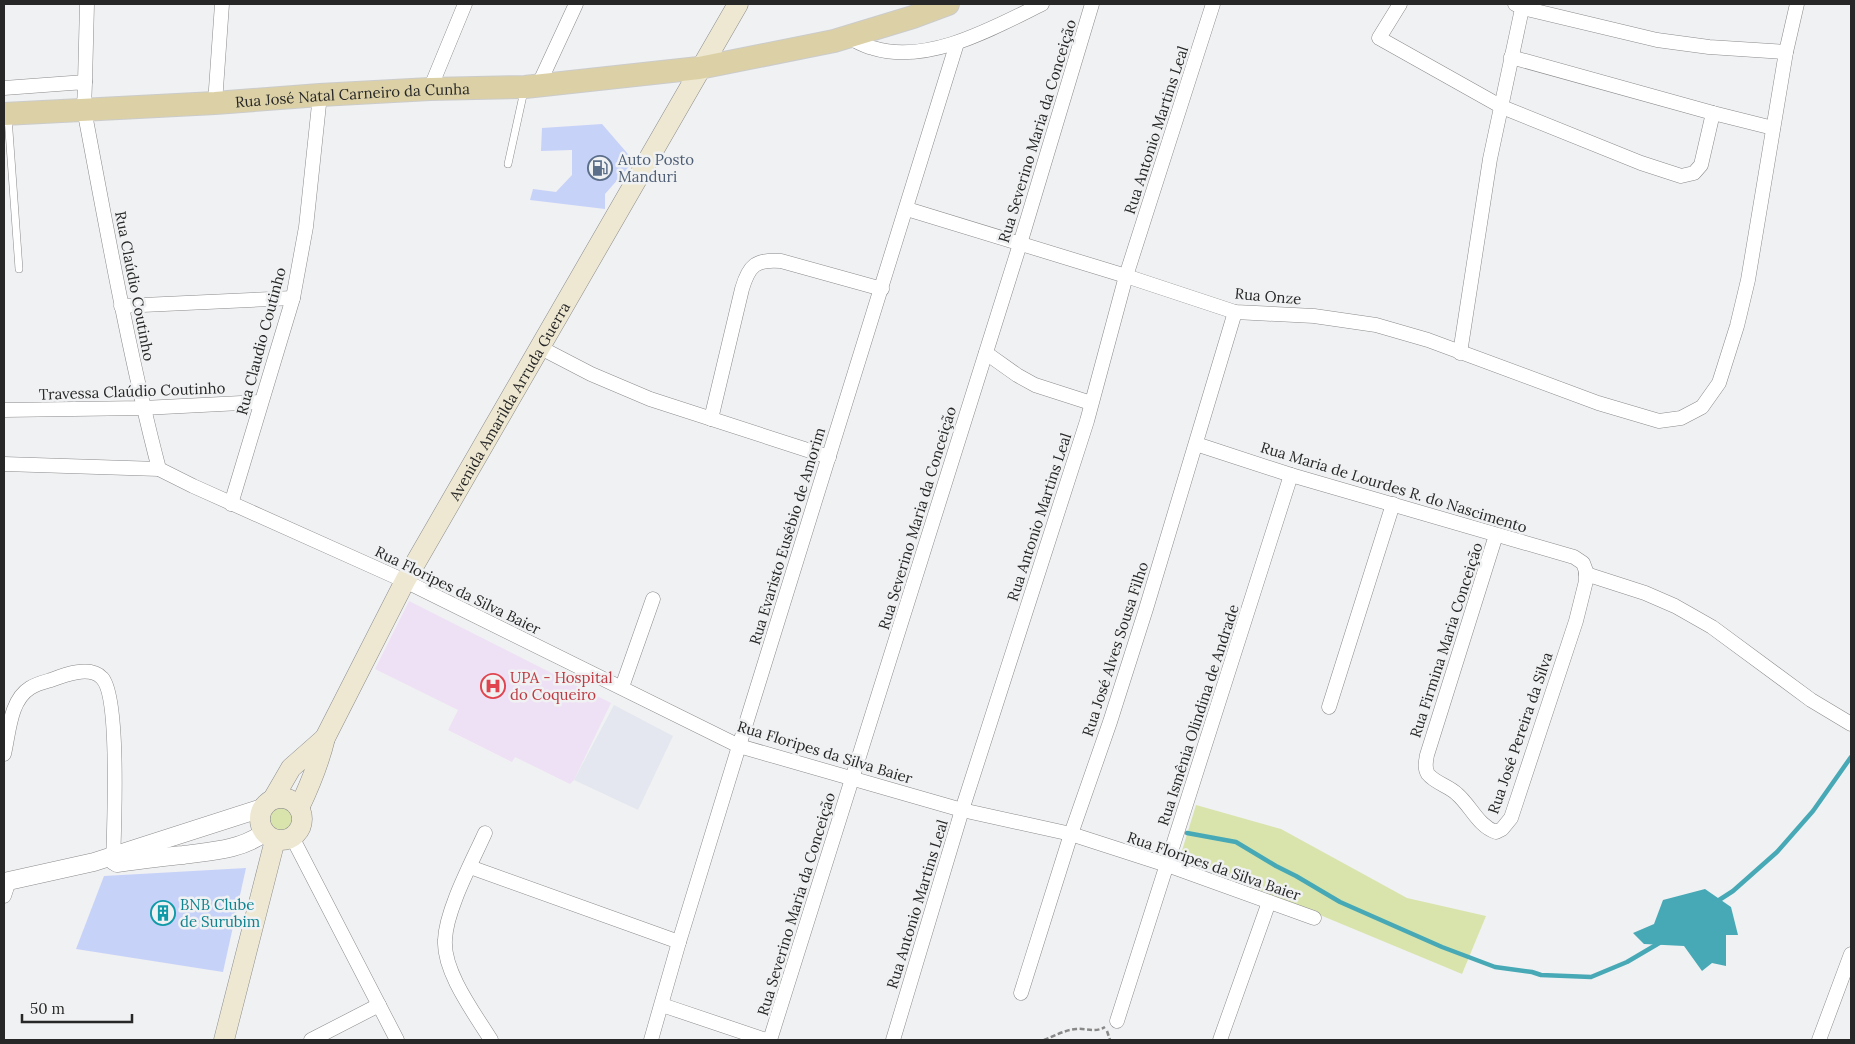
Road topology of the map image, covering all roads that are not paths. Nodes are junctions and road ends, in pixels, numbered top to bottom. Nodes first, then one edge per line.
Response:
1 (87, 4) edge
2 (222, 4) edge
3 (466, 4) edge
4 (576, 4) edge
5 (738, 4) edge
6 (948, 4) edge
7 (1042, 4) edge
8 (1092, 4) edge
9 (1213, 4) edge
10 (1400, 4) edge
11 (1797, 4) edge
12 (1520, 5) edge
13 (848, 37) junction
14 (957, 43) junction
15 (1786, 52) junction
16 (1511, 57) junction
17 (699, 68) junction
18 (84, 82) junction
19 (531, 86) junction
20 (4, 88) edge
21 (430, 89) junction
22 (320, 95) junction
23 (215, 103) junction
24 (1502, 107) junction
25 (84, 109) junction
26 (1713, 113) junction
27 (6, 114) edge
28 (1773, 128) junction
29 (508, 164) dead end
30 (906, 208) junction
31 (1020, 244) junction
32 (19, 269) dead end
33 (1126, 276) junction
34 (882, 289) junction
35 (293, 298) junction
36 (121, 306) junction
37 (1235, 312) junction
38 (539, 347) junction
39 (1460, 352) junction
40 (986, 353) junction
41 (261, 402) junction
42 (1091, 403) junction
43 (143, 408) junction
44 (4, 410) edge
45 (711, 419) junction
46 (1196, 444) junction
47 (829, 457) junction
48 (4, 464) edge
49 (159, 469) junction
50 (1291, 475) junction
51 (231, 504) junction
52 (1393, 504) junction
53 (1496, 535) junction
54 (1584, 569) junction
55 (404, 581) junction
56 (653, 599) dead end
57 (622, 687) junction
58 (1329, 707) dead end
59 (1851, 724) edge
60 (326, 738) junction
61 (739, 746) junction
62 (4, 754) edge
63 (1427, 755) joint
64 (852, 778) junction
65 (268, 804) junction
66 (298, 808) junction
67 (962, 810) junction
68 (485, 833) dead end
69 (1071, 834) junction
70 (277, 837) junction
71 (114, 859) junction
72 (1168, 865) junction
73 (470, 867) junction
74 (5, 887) edge
75 (1269, 902) junction
76 (1314, 918) dead end
77 (679, 942) junction
78 (1851, 954) edge
79 (1021, 993) dead end
80 (379, 1005) junction
81 (662, 1005) junction
82 (1112, 1024) road end
83 (224, 1040) edge
84 (311, 1040) edge
85 (397, 1040) edge
86 (491, 1040) edge
87 (651, 1040) edge
88 (766, 1040) edge
89 (770, 1040) edge
90 (893, 1040) edge
91 (1220, 1040) edge
92 (1819, 1040) edge

1 - 18 street, Rua Claúdio Coutinho
2 - 23 street
3 - 21 street
4 - 19 street
5 - 17 main road, Avenida Amarilda Arruda Guerra
6 - 13 main road, Rua José Natal Carneiro da Cunha
7 - 14 street
8 - 31 street, Rua Severino Maria da Conceição
9 - 33 street, Rua Antonio Martins Leal
10 - 24 street
11 - 15 street, Rua Onze
12 - 15 street
12 - 16 street
13 - 14 street
13 - 17 main road, Rua José Natal Carneiro da Cunha
14 - 30 street, Rua Evaristo Eusébio de Amorim
15 - 28 street, Rua Onze
16 - 24 street
16 - 26 street
17 - 19 main road, Rua José Natal Carneiro da Cunha
17 - 38 main road, Avenida Amarilda Arruda Guerra
18 - 20 street
18 - 25 street, Rua Claúdio Coutinho
19 - 21 main road, Rua José Natal Carneiro da Cunha
19 - 29 lane
21 - 22 main road, Rua José Natal Carneiro da Cunha
22 - 23 main road, Rua José Natal Carneiro da Cunha
22 - 35 street, Rua Claudio Coutinho
23 - 25 main road, Rua José Natal Carneiro da Cunha
24 - 26 street
24 - 39 street
25 - 27 main road, Rua José Natal Carneiro da Cunha
25 - 36 street, Rua Claúdio Coutinho
26 - 28 street
27 - 32 lane
28 - 39 street, Rua Onze
30 - 31 street, Rua Onze
30 - 34 street, Rua Evaristo Eusébio de Amorim
31 - 33 street, Rua Onze
31 - 40 street, Rua Severino Maria da Conceição
33 - 37 street, Rua Onze
33 - 42 street, Rua Antonio Martins Leal
34 - 45 street
34 - 47 street, Rua Evaristo Eusébio de Amorim
35 - 36 street
35 - 41 street, Rua Claudio Coutinho
36 - 43 street, Rua Claúdio Coutinho
37 - 39 street, Rua Onze
37 - 46 street, Rua José Alves Sousa Filho
38 - 45 street
38 - 55 main road, Avenida Amarilda Arruda Guerra
40 - 42 street
40 - 64 street, Rua Severino Maria da Conceição
41 - 43 street, Travessa Claúdio Coutinho
41 - 51 street, Rua Claudio Coutinho
42 - 67 street, Rua Antonio Martins Leal
43 - 44 street, Travessa Claúdio Coutinho
43 - 49 street, Rua Claúdio Coutinho
45 - 47 street
46 - 50 street, Rua Maria de Lourdes R. do Nascimento
46 - 69 street, Rua José Alves Sousa Filho
47 - 61 street, Rua Evaristo Eusébio de Amorim
48 - 49 street
49 - 51 street, Rua Floripes da Silva Baier
50 - 52 street, Rua Maria de Lourdes R. do Nascimento
50 - 72 street, Rua Ismênia Olindina de Andrade
51 - 55 street, Rua Floripes da Silva Baier
52 - 53 street, Rua Maria de Lourdes R. do Nascimento
52 - 58 street
53 - 54 street, Rua Maria de Lourdes R. do Nascimento
53 - 63 street, Rua Firmina Maria Conceição
54 - 59 street, Rua Maria de Lourdes R. do Nascimento
54 - 63 street, Rua José Pereira da Silva
55 - 57 street, Rua Floripes da Silva Baier
55 - 60 main road, Avenida Amarilda Arruda Guerra
56 - 57 street
57 - 61 street, Rua Floripes da Silva Baier
60 - 65 main road
60 - 66 main road
61 - 64 street, Rua Floripes da Silva Baier
61 - 77 street, Rua Evaristo Eusébio de Amorim
62 - 71 street
64 - 67 street, Rua Floripes da Silva Baier
64 - 89 street, Rua Severino Maria da Conceição
65 - 66 main road
65 - 70 main road
65 - 71 street
66 - 70 main road
67 - 69 street, Rua Floripes da Silva Baier
67 - 90 street, Rua Antonio Martins Leal
68 - 73 street
69 - 72 street, Rua Floripes da Silva Baier
69 - 79 street, Rua José Alves Sousa Filho
70 - 71 street
70 - 80 street
70 - 83 main road
71 - 74 street
72 - 75 street, Rua Floripes da Silva Baier
72 - 82 street, Rua Ismênia Olindina de Andrade
73 - 77 street
73 - 86 street
75 - 76 street, Rua Floripes da Silva Baier
75 - 91 street
77 - 81 street, Rua Evaristo Eusébio de Amorim
78 - 92 street
80 - 84 street
80 - 85 street
81 - 87 street, Rua Evaristo Eusébio de Amorim
81 - 88 street

